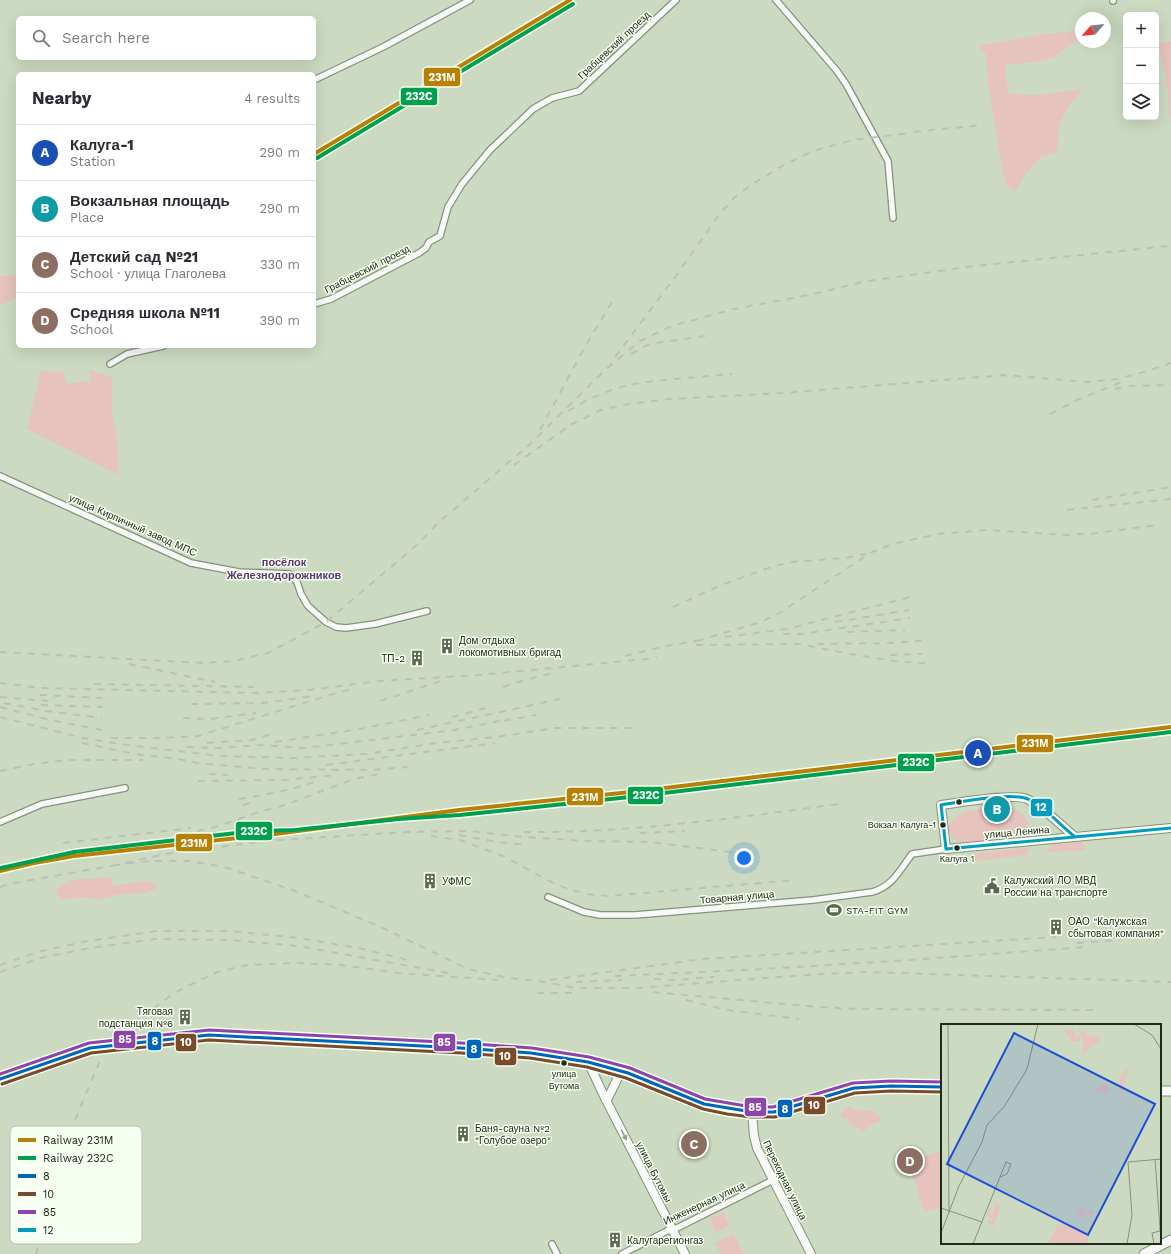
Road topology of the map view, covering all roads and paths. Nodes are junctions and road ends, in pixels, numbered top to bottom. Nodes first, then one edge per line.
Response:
1 (470, 0) edge
2 (676, 0) edge
3 (776, 0) edge
4 (316, 79) edge
5 (893, 218) dead end
6 (316, 303) edge
7 (154, 348) edge
8 (110, 364) dead end
9 (0, 476) edge
10 (427, 611) dead end
11 (125, 788) dead end
12 (0, 822) edge
13 (1171, 828) edge
14 (1074, 836) junction
15 (946, 849) junction
16 (912, 854) joint
17 (548, 897) dead end
18 (588, 1062) junction
19 (621, 1071) junction
20 (0, 1079) edge
21 (941, 1087) edge
22 (606, 1100) junction
23 (752, 1112) junction
24 (773, 1180) junction
25 (672, 1229) junction
26 (1171, 1240) edge
27 (552, 1244) dead end
28 (557, 1254) edge
29 (622, 1254) edge
30 (685, 1254) edge
31 (811, 1254) edge
32 (1144, 1254) edge

1 - 4 street
2 - 6 street, Грабцевский проезд
3 - 5 street
7 - 8 street
9 - 10 street, улица Кирпичный завод МПС
11 - 12 street
13 - 14 main road, улица Ленина
14 - 15 main road, улица Ленина
14 - 15 main road
15 - 16 street, улица Ленина
16 - 17 street, Товарная улица
18 - 19 main road
18 - 20 main road
18 - 22 main road, улица Бутомы
19 - 22 main road
19 - 23 main road
21 - 23 main road
22 -> 25 main road, улица Бутомы
23 - 24 main road, Переходная улица
24 - 25 street, Инженерная улица
24 - 31 main road, Переходная улица
25 - 29 street, Инженерная улица
25 - 30 main road, улица Бутомы
26 - 32 main road
27 - 28 street

